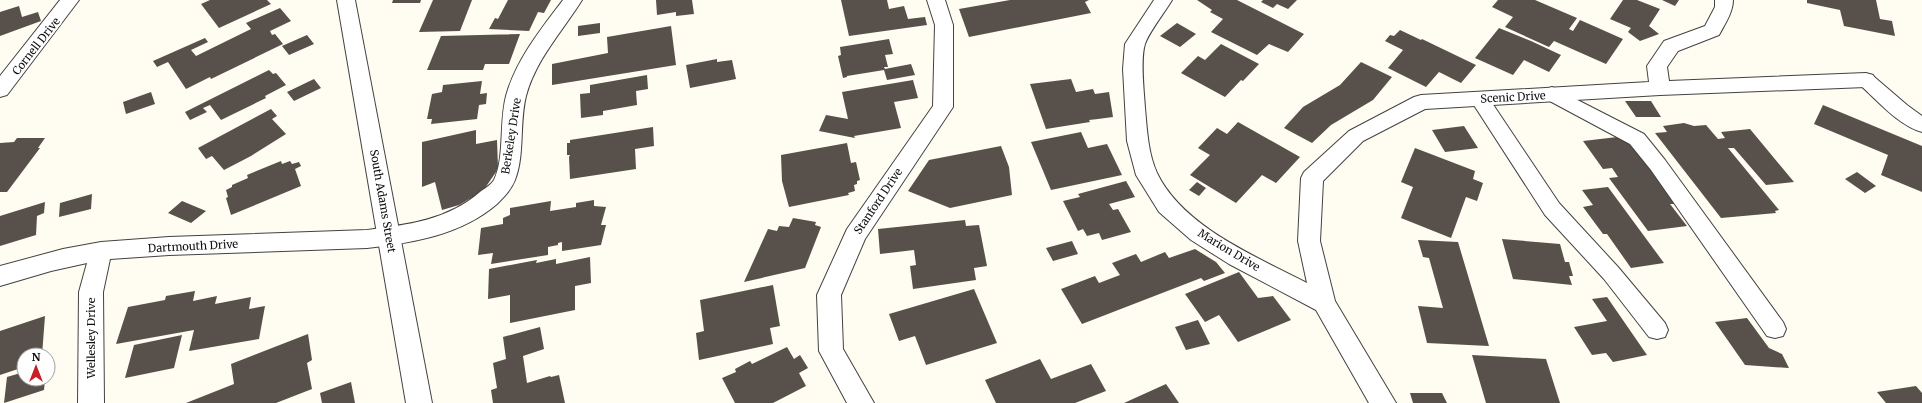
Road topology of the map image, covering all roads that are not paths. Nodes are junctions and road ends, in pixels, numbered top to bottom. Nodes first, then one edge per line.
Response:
1 (70, 0) edge
2 (346, 0) edge
3 (574, 0) edge
4 (936, 0) edge
5 (1162, 0) edge
6 (1724, 0) edge
7 (1866, 80) joint
8 (1660, 88) junction
9 (0, 90) edge
10 (1552, 94) junction
11 (1479, 99) junction
12 (1922, 125) edge
13 (389, 238) junction
14 (101, 251) junction
15 (0, 276) edge
16 (1324, 303) junction
17 (1775, 329) dead end
18 (1657, 330) dead end
19 (91, 403) edge
20 (419, 403) edge
21 (861, 403) edge
22 (1383, 403) edge

1 - 9 street, Cornell Drive
2 - 13 street, South Adams Street
3 - 13 street, Berkeley Drive
4 - 21 street, Stanford Drive
5 - 16 street, Marion Drive
6 - 8 street
7 - 8 street, Scenic Drive
7 - 12 lane
8 - 10 street, Scenic Drive
10 - 11 street, Scenic Drive
10 - 17 lane
11 - 16 street, Scenic Drive
11 - 18 lane
13 - 14 street, Dartmouth Drive
13 - 20 street, South Adams Street
14 - 15 street, Dartmouth Drive
14 - 19 street, Wellesley Drive
16 - 22 street

